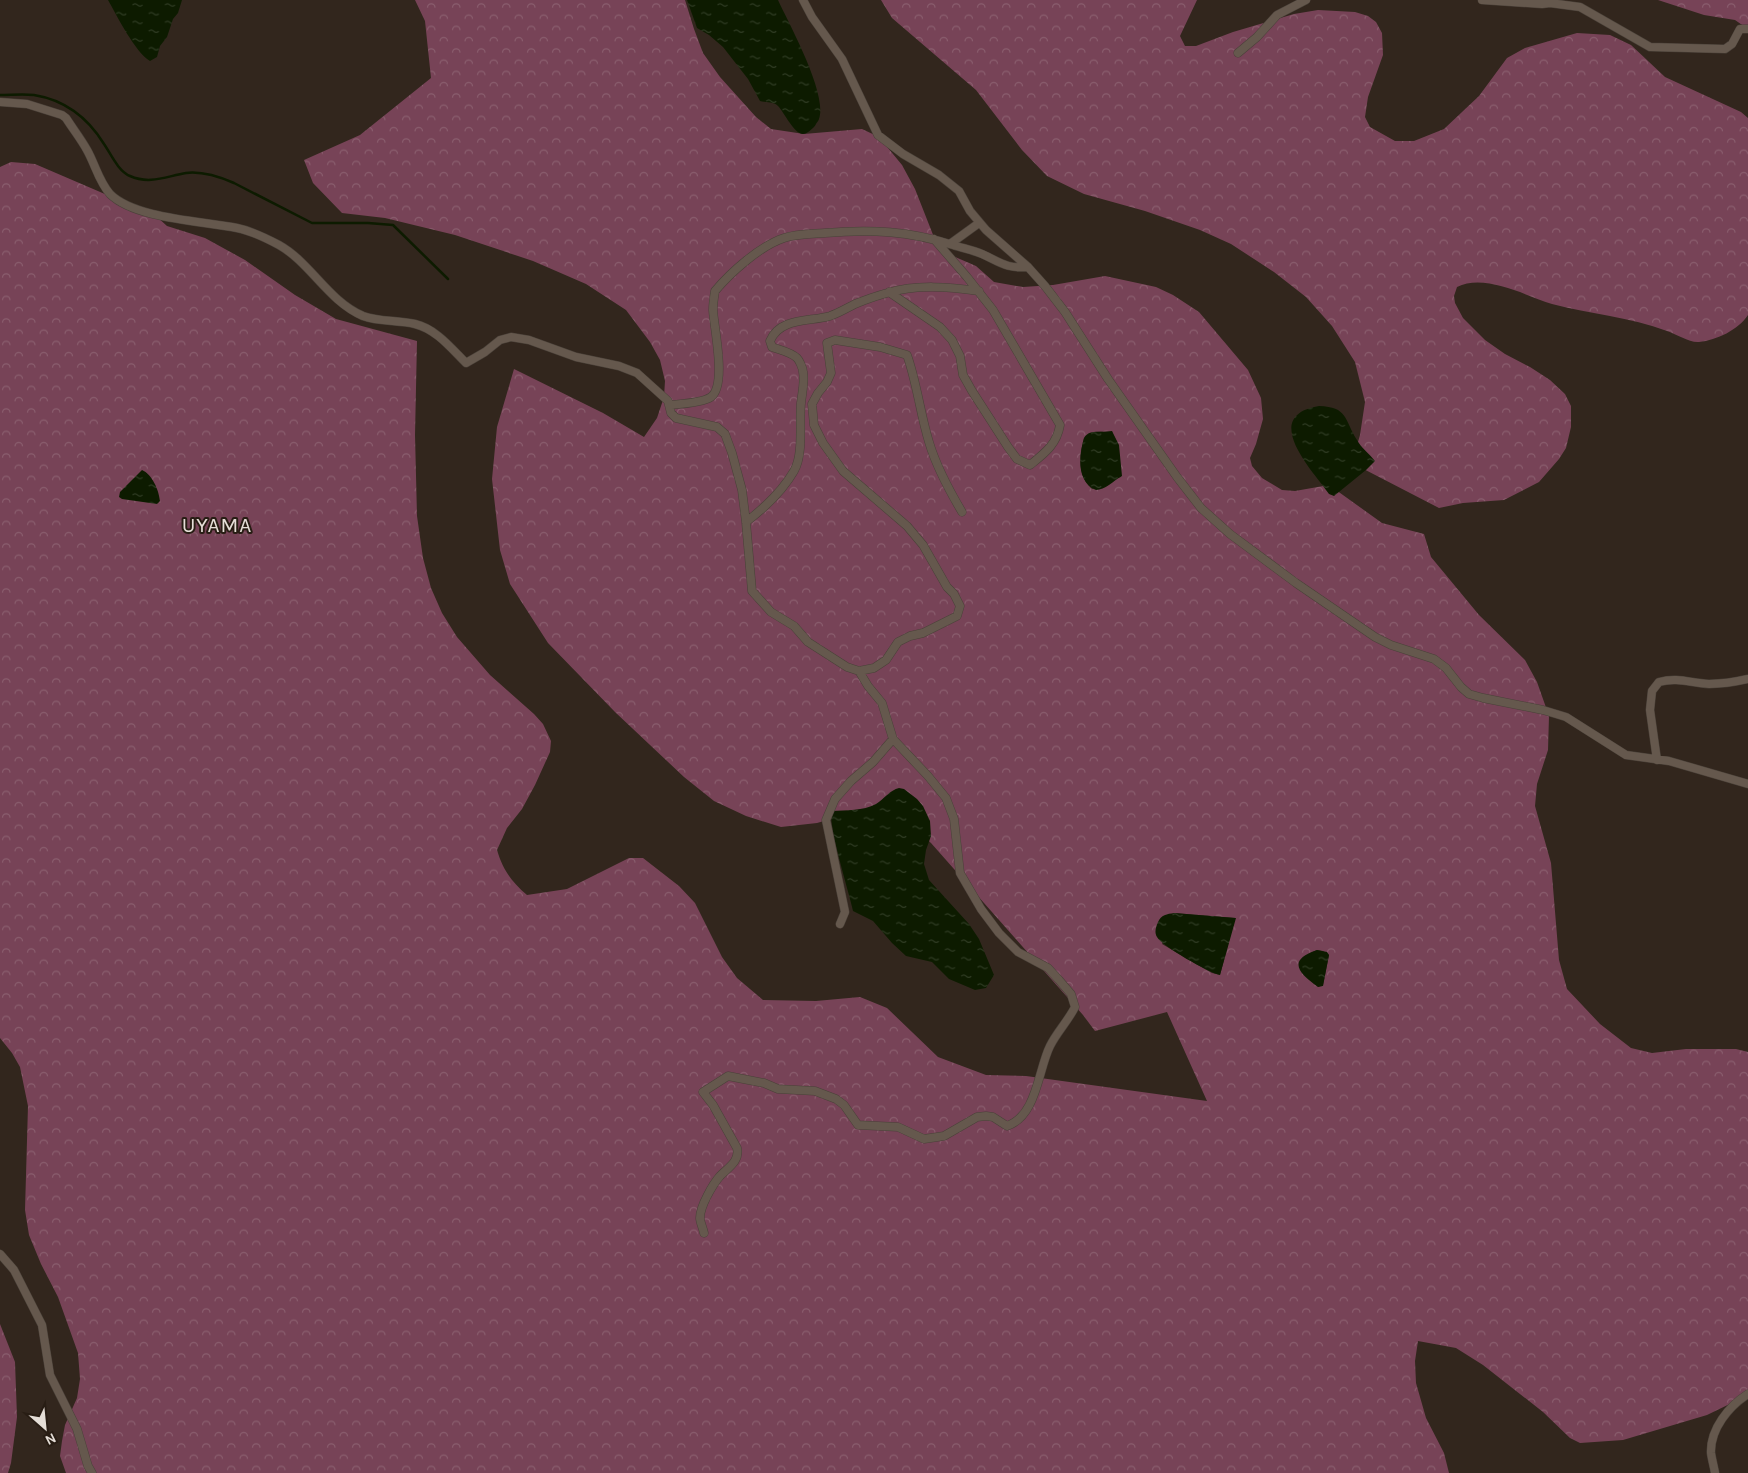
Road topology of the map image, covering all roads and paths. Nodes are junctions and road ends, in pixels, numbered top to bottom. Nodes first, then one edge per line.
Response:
1 (803, 0) edge
2 (1306, 0) edge
3 (1482, 0) edge
4 (1748, 29) edge
5 (1238, 53) dead end
6 (0, 102) edge
7 (979, 223) junction
8 (934, 239) junction
9 (950, 244) junction
10 (1028, 267) junction
11 (979, 291) junction
12 (889, 292) junction
13 (670, 405) junction
14 (962, 512) dead end
15 (746, 522) junction
16 (859, 671) junction
17 (1748, 679) edge
18 (893, 739) junction
19 (1657, 760) junction
20 (1748, 784) edge
21 (840, 924) dead end
22 (704, 1233) dead end
23 (0, 1254) edge
24 (1748, 1394) edge
25 (92, 1473) edge
26 (1715, 1473) edge

1 - 7 street
2 - 5 street
3 - 4 street
6 - 13 street
7 - 9 street
7 - 10 street
8 - 9 street
8 - 11 street
8 - 13 street
9 - 10 street
10 - 19 street
11 - 12 street
11 - 12 street
12 - 15 street
13 - 15 street
14 - 16 street
15 - 16 street
16 - 18 street
17 - 19 street
18 - 21 street
18 - 22 street
19 - 20 street
23 - 25 street
24 - 26 street

